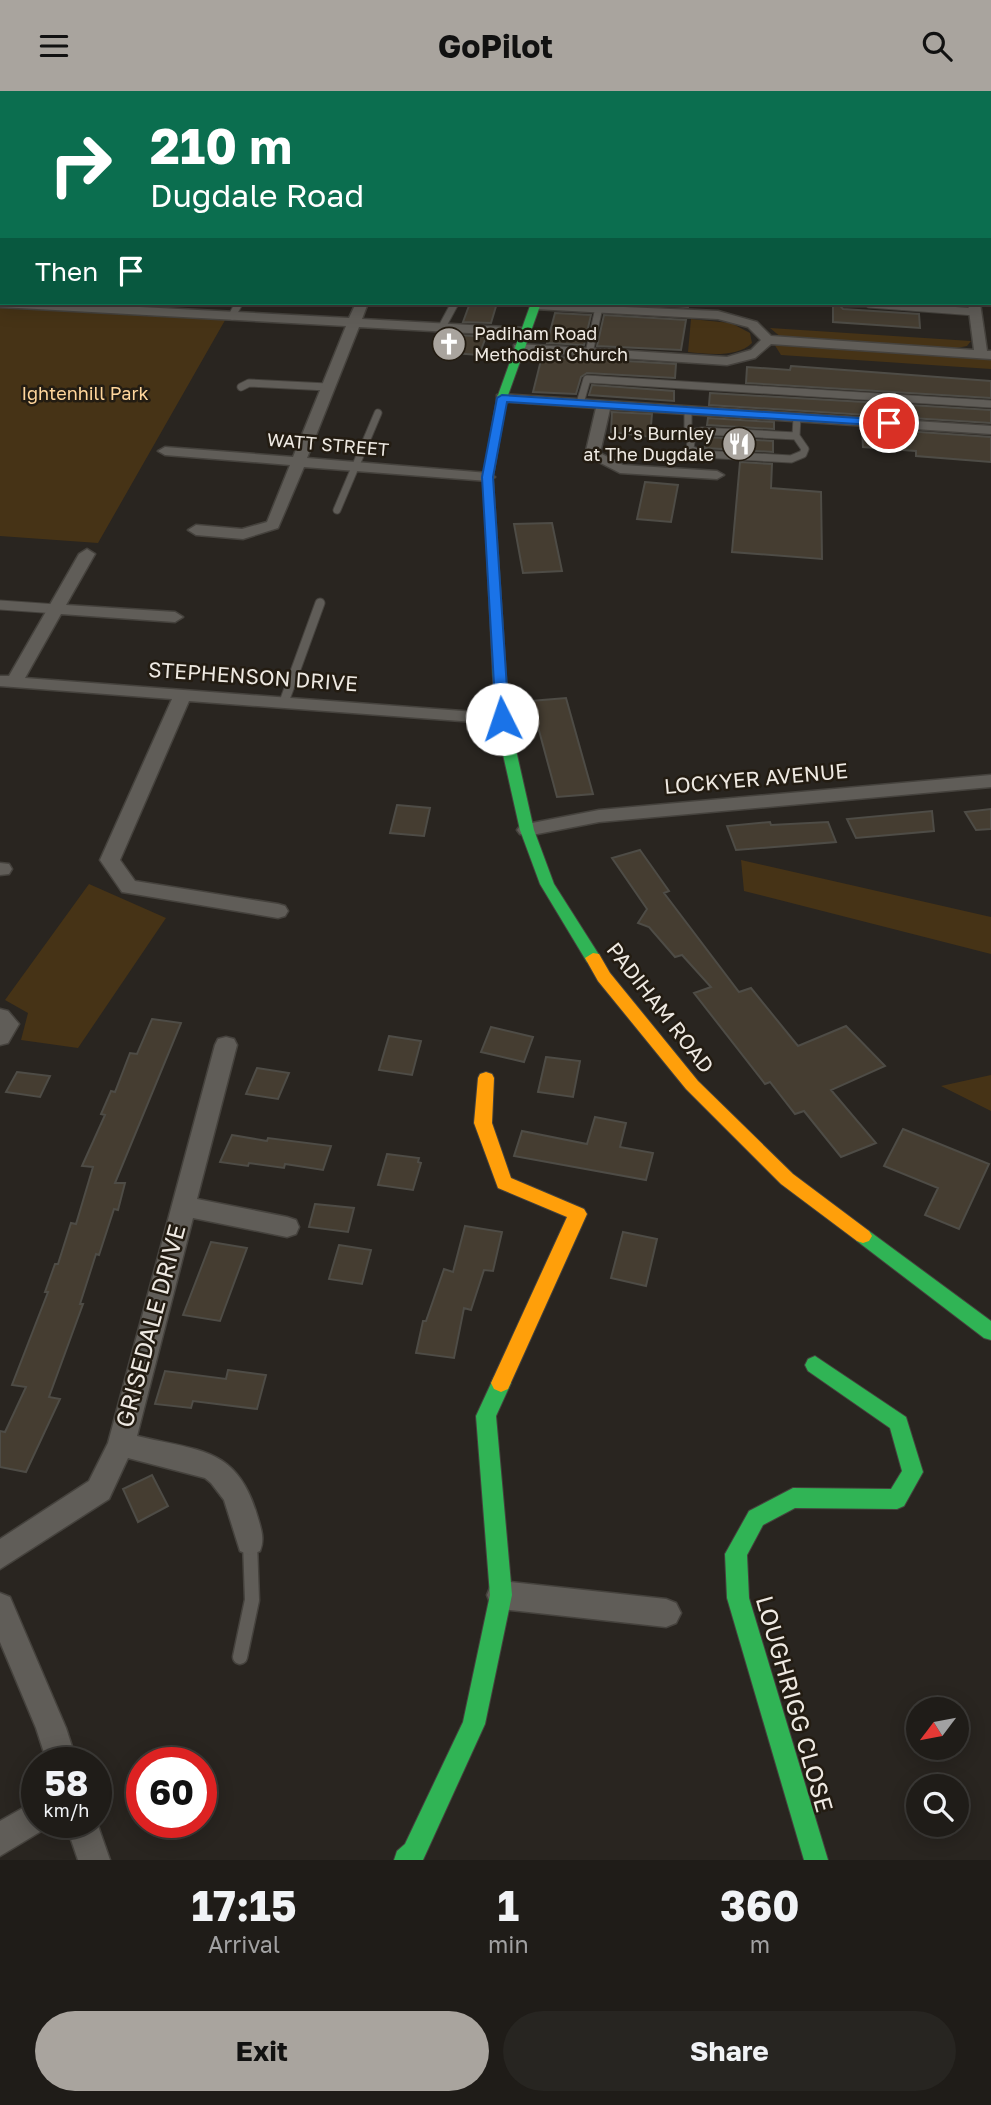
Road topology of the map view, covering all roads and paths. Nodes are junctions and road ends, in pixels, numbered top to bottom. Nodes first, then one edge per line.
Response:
1 (87, 305) edge
2 (238, 305) edge
3 (361, 305) edge
4 (454, 305) edge
5 (536, 305) edge
6 (568, 305) edge
7 (896, 305) edge
8 (131, 306) edge
9 (599, 306) edge
10 (975, 308) edge
11 (232, 316) junction
12 (353, 322) junction
13 (442, 327) junction
14 (525, 332) junction
15 (767, 340) junction
16 (519, 348) junction
17 (589, 353) junction
18 (986, 355) edge
19 (241, 387) dead end
20 (327, 387) junction
21 (502, 398) junction
22 (887, 398) junction
23 (580, 403) junction
24 (604, 404) junction
25 (991, 404) edge
26 (688, 410) junction
27 (378, 413) dead end
28 (797, 417) junction
29 (889, 423) junction
30 (991, 430) edge
31 (692, 433) junction
32 (796, 436) junction
33 (165, 451) dead end
34 (297, 462) junction
35 (356, 467) junction
36 (717, 475) dead end
37 (488, 477) junction
38 (337, 510) dead end
39 (196, 530) dead end
40 (87, 554) dead end
41 (320, 603) dead end
42 (0, 605) edge
43 (57, 609) junction
44 (175, 617) dead end
45 (7, 681) edge
46 (183, 694) junction
47 (284, 702) junction
48 (502, 719) junction
49 (991, 781) edge
50 (527, 830) junction
51 (278, 911) dead end
52 (0, 1017) edge
53 (0, 1037) edge
54 (226, 1045) dead end
55 (486, 1078) dead end
56 (183, 1206) junction
57 (287, 1227) dead end
58 (991, 1332) edge
59 (816, 1365) dead end
60 (121, 1444) junction
61 (250, 1542) joint
62 (0, 1555) edge
63 (501, 1595) junction
64 (0, 1607) edge
65 (666, 1613) dead end
66 (240, 1657) dead end
67 (57, 1747) edge
68 (21, 1826) edge
69 (86, 1838) edge
70 (0, 1840) edge
71 (414, 1858) edge
72 (94, 1860) edge
73 (816, 1860) edge

1 - 8 street
2 - 11 lane
3 - 12 street
4 - 13 lane
5 - 14 main road, PADIHAM ROAD
6 - 9 street
7 - 10 lane
8 - 11 street
9 - 15 street
9 - 17 lane
10 - 18 street
11 - 12 street
12 - 13 street
12 - 20 street
13 - 14 street
14 - 16 main road, PADIHAM ROAD
15 - 17 street
15 - 18 street
16 - 17 street
16 - 21 main road, PADIHAM ROAD
19 - 20 lane
20 - 34 street
21 - 23 street
21 - 37 main road, PADIHAM ROAD
22 - 23 lane
22 - 25 lane
22 - 29 lane
23 - 24 street
24 - 26 street
24 - 36 street
26 - 28 street
26 - 31 lane
27 - 35 lane
28 - 29 street
28 - 32 lane
29 - 30 street
31 - 32 lane
31 - 32 lane
33 - 34 street, WATT STREET
34 - 35 street, WATT STREET
34 - 39 street
35 - 37 street, WATT STREET
35 - 38 lane
37 - 48 main road, PADIHAM ROAD
40 - 43 street
41 - 47 lane
42 - 43 lane
43 - 44 street
43 - 45 street
45 - 46 street, STEPHENSON DRIVE
46 - 47 street, STEPHENSON DRIVE
46 - 51 street
47 - 48 street, STEPHENSON DRIVE
48 - 50 main road, PADIHAM ROAD
49 - 50 street, LOCKYER AVENUE
50 - 58 main road, PADIHAM ROAD
52 - 53 street
54 - 56 street, GRISEDALE DRIVE
55 - 63 main road
56 - 57 street
56 - 60 street, GRISEDALE DRIVE
59 - 73 main road, LOUGHRIGG CLOSE
60 - 61 street
60 - 62 street, GRISEDALE DRIVE
61 - 66 lane
63 - 65 street
63 - 71 main road
64 - 67 street
68 - 70 street
69 - 72 street

